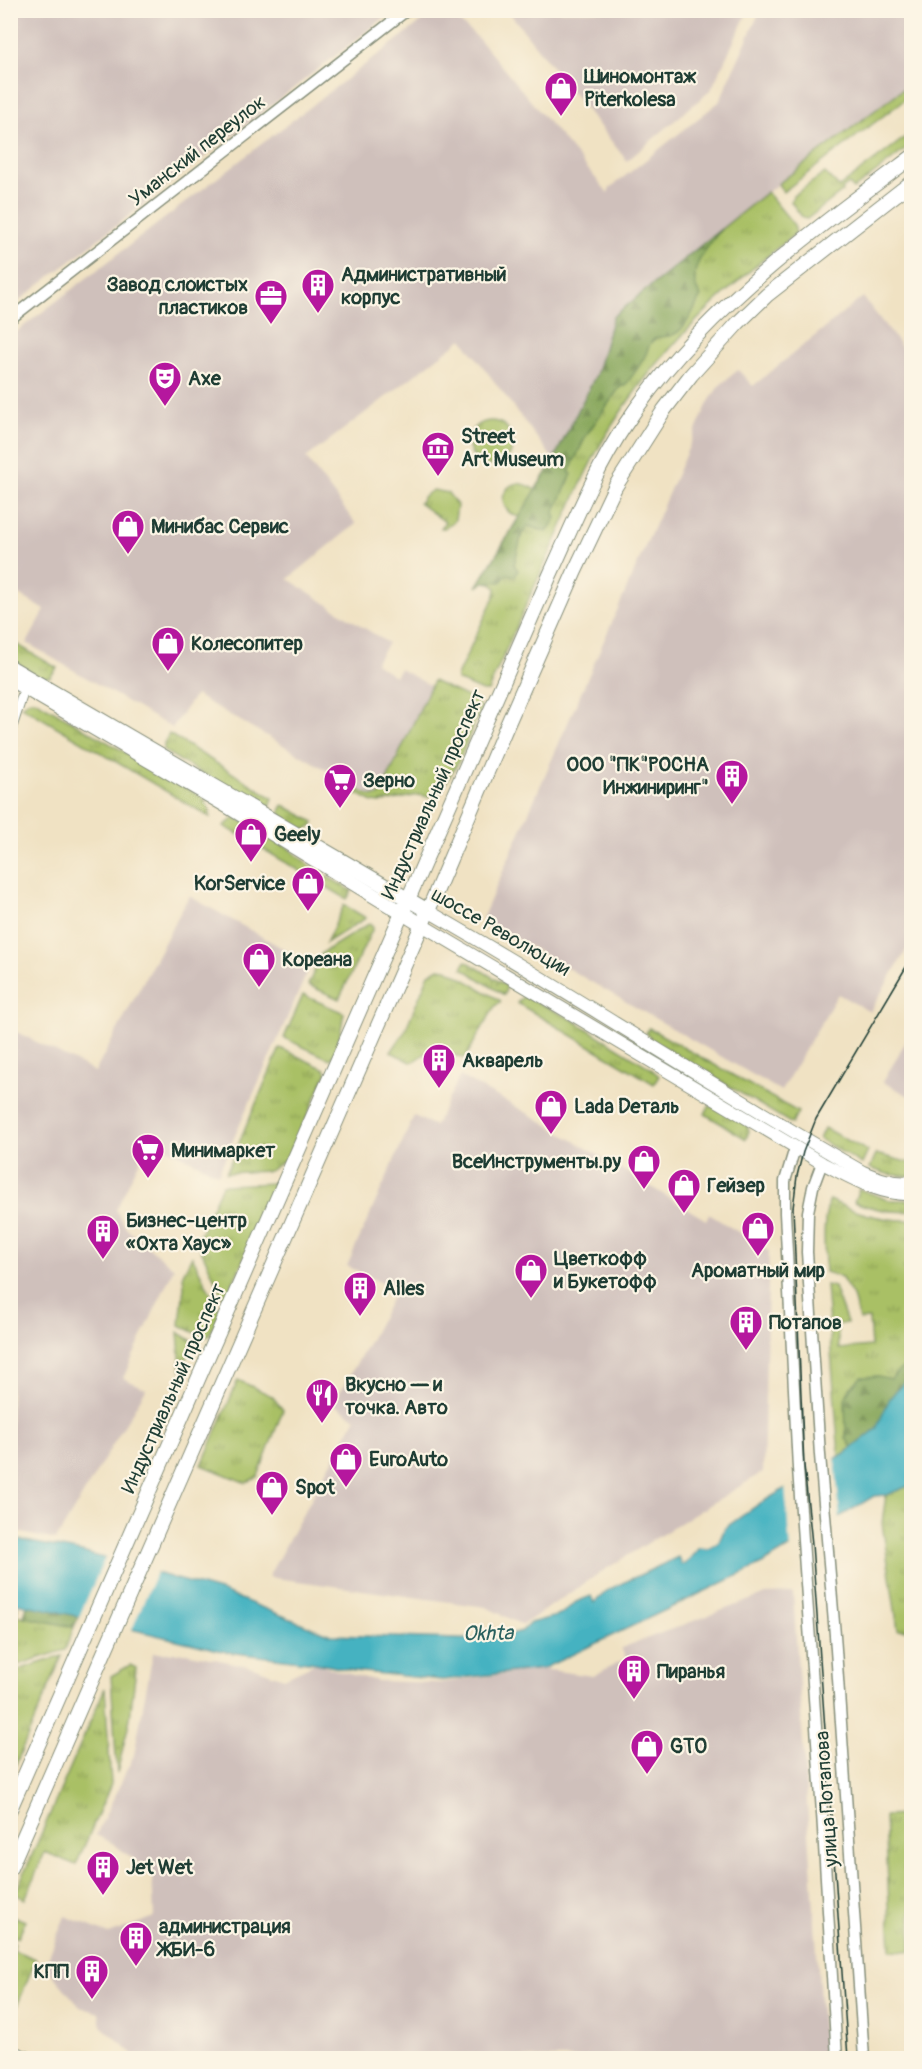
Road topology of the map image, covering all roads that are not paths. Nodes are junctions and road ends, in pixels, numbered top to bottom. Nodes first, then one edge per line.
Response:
1 (407, 10) edge
2 (912, 157) edge
3 (912, 182) edge
4 (10, 319) edge
5 (10, 667) edge
6 (10, 679) edge
7 (27, 683) junction
8 (10, 733) edge
9 (408, 899) junction
10 (428, 911) junction
11 (402, 914) junction
12 (422, 925) junction
13 (813, 1144) junction
14 (795, 1148) junction
15 (822, 1163) junction
16 (912, 1182) edge
17 (912, 1194) edge
18 (129, 1537) junction
19 (151, 1545) junction
20 (91, 1625) junction
21 (114, 1632) junction
22 (10, 1809) edge
23 (10, 1868) edge
24 (10, 2051) edge
25 (29, 2058) edge
26 (837, 2058) edge
27 (864, 2058) edge

1 - 4 street, Уманский переулок
2 - 9 main road, Индустриальный проспект
3 - 10 main road, Индустриальный проспект
5 - 7 main road, шоссе Революции
6 - 7 main road, шоссе Революции
7 - 8 street
7 - 9 main road, шоссе Революции
7 - 11 main road, шоссе Революции
9 - 10 main road, шоссе Революции
9 - 11 main road, Индустриальный проспект
10 - 12 main road, Индустриальный проспект
10 - 13 main road, шоссе Революции
11 - 12 main road, шоссе Революции
11 - 18 main road, Индустриальный проспект
12 - 14 main road, шоссе Революции
12 - 19 main road, Индустриальный проспект
13 - 14 main road
13 - 15 main road
13 - 16 main road, шоссе Революции
14 - 15 main road, шоссе Революции
14 - 26 street, улица Потапова
15 - 17 main road, шоссе Революции
15 - 27 street, улица Потапова
18 - 19 main road
18 - 20 main road, Индустриальный проспект
19 - 21 main road, Индустриальный проспект
20 - 21 main road
20 - 22 main road
21 - 23 main road
24 - 25 main road

